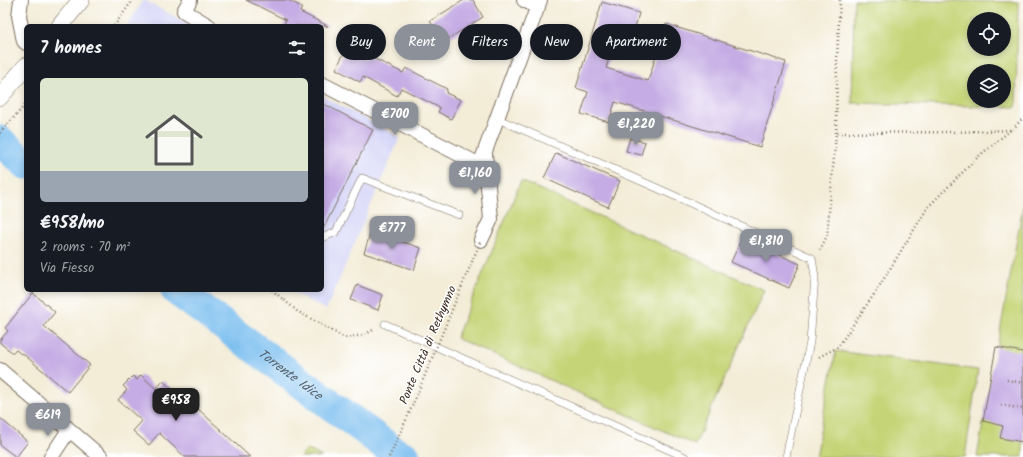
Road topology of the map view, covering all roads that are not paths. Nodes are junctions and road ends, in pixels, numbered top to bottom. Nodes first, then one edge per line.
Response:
1 (21, 0) edge
2 (81, 0) edge
3 (190, 0) edge
4 (524, 0) edge
5 (539, 4) edge
6 (62, 24) edge
7 (206, 24) edge
8 (24, 41) edge
9 (24, 68) edge
10 (324, 85) edge
11 (0, 97) edge
12 (498, 119) junction
13 (482, 159) junction
14 (459, 215) dead end
15 (324, 237) edge
16 (481, 240) road end
17 (385, 324) road end
18 (0, 370) edge
19 (69, 430) junction
20 (51, 457) edge
21 (101, 457) edge
22 (685, 457) edge
23 (786, 457) edge

1 - 8 street
2 - 6 street
3 - 7 street
4 - 5 street
5 - 12 street
9 - 11 street
10 - 13 street
12 - 13 street
12 - 23 lane
13 - 16 street
14 - 15 lane
17 - 22 lane
18 - 19 street
19 - 20 street
19 - 21 street

